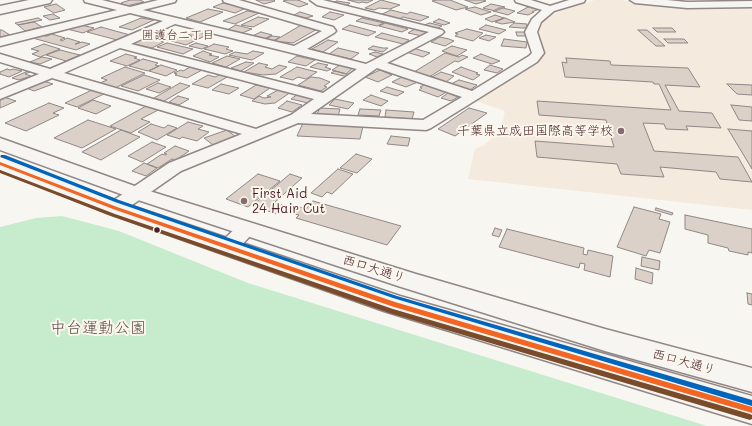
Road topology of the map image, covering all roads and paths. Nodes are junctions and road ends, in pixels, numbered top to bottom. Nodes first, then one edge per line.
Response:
1 (46, 0) edge
2 (89, 0) edge
3 (171, 0) edge
4 (228, 0) edge
5 (315, 0) edge
6 (520, 0) edge
7 (580, 0) edge
8 (635, 0) edge
9 (676, 2) edge
10 (752, 4) edge
11 (128, 9) junction
12 (550, 9) junction
13 (0, 10) edge
14 (174, 21) junction
15 (0, 42) edge
16 (118, 44) junction
17 (297, 50) junction
18 (0, 58) edge
19 (373, 66) junction
20 (52, 72) junction
21 (0, 94) edge
22 (473, 96) junction
23 (326, 98) junction
24 (296, 118) junction
25 (257, 134) junction
26 (0, 144) edge
27 (0, 163) edge
28 (136, 193) junction
29 (115, 208) junction
30 (246, 229) junction
31 (228, 247) junction
32 (752, 380) edge
33 (752, 410) edge

1 - 13 street
2 - 11 street
3 - 11 street
4 - 17 street
5 - 19 street
6 - 12 street
7 - 12 street
8 - 9 street
9 - 10 street
11 - 14 street
11 - 15 street
12 - 22 street
14 - 16 street
14 - 17 street
16 - 20 street
16 - 23 street
17 - 19 street
18 - 20 street
19 - 22 street
19 - 23 street
20 - 21 street
20 - 25 street
22 - 24 street
23 - 24 street
24 - 25 street
25 - 28 street
26 - 28 street, 西口大通り
27 - 29 street, 西口大通り
28 - 29 street
28 - 30 street, 西口大通り
29 - 31 street, 西口大通り
30 - 31 street
30 - 32 street, 西口大通り
31 - 33 street, 西口大通り

